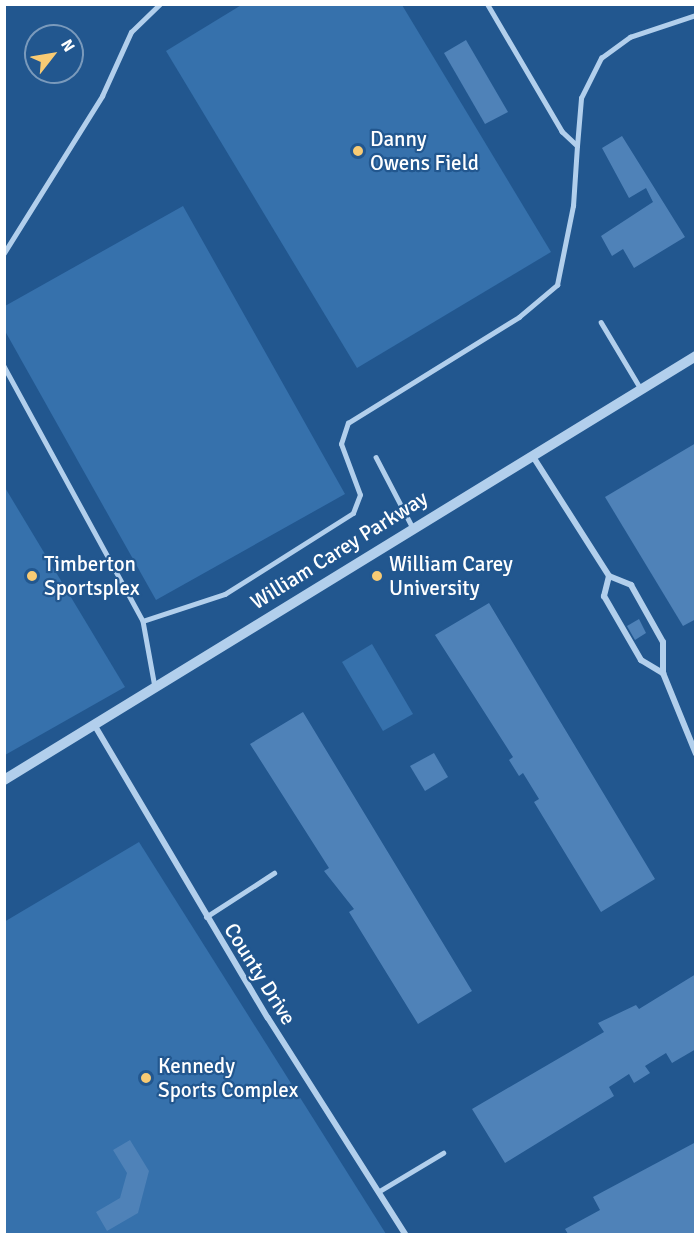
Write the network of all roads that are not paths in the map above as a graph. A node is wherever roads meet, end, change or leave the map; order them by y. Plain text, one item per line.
1 (160, 4) edge
2 (487, 4) edge
3 (696, 15) edge
4 (577, 146) junction
5 (4, 253) edge
6 (601, 322) dead end
7 (696, 356) edge
8 (4, 366) edge
9 (640, 390) junction
10 (531, 454) junction
11 (376, 457) dead end
12 (412, 528) junction
13 (609, 576) junction
14 (143, 621) junction
15 (663, 673) junction
16 (155, 687) junction
17 (95, 726) junction
18 (696, 754) edge
19 (4, 780) edge
20 (274, 873) dead end
21 (206, 917) junction
22 (443, 1153) dead end
23 (378, 1192) junction
24 (405, 1234) edge

1 - 5 lane
2 - 4 lane
3 - 4 lane
4 - 14 lane
6 - 9 lane
7 - 9 street, William Carey Parkway
8 - 14 lane
9 - 10 street, William Carey Parkway
10 - 12 street, William Carey Parkway
10 - 13 street
11 - 12 lane
12 - 16 street, William Carey Parkway
13 - 15 street
13 - 15 street
14 - 16 lane
15 - 18 street
16 - 17 street, William Carey Parkway
17 - 19 street, William Carey Parkway
17 - 21 street, County Drive
20 - 21 lane
21 - 23 street, County Drive
22 - 23 lane
23 - 24 street, County Drive

